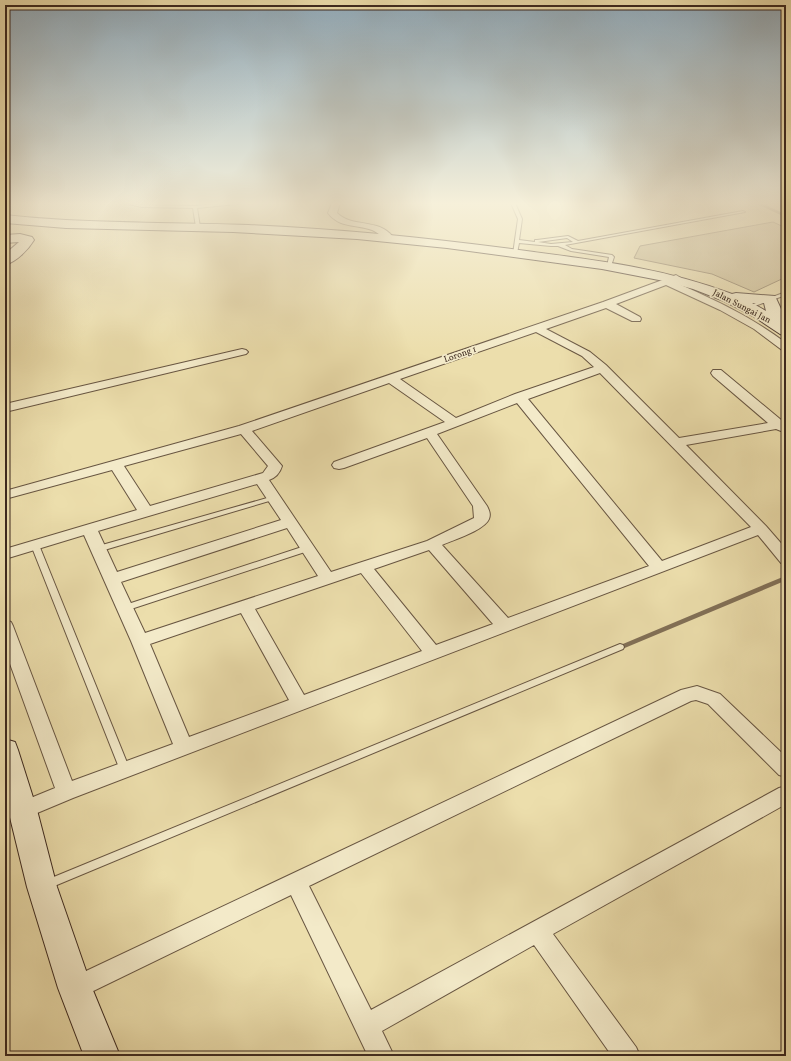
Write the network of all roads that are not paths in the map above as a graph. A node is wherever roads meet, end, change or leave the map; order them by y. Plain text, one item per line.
1 (14, 253) edge
2 (543, 253) edge
3 (587, 253) edge
4 (5, 260) edge
5 (609, 266) junction
6 (673, 281) junction
7 (652, 283) junction
8 (786, 293) edge
9 (726, 295) junction
10 (770, 299) junction
11 (607, 304) junction
12 (748, 307) junction
13 (636, 319) dead end
14 (780, 326) edge
15 (537, 328) junction
16 (786, 348) edge
17 (242, 352) dead end
18 (602, 368) junction
19 (717, 373) dead end
20 (390, 378) junction
21 (519, 397) junction
22 (5, 408) edge
23 (455, 423) junction
24 (782, 427) edge
25 (244, 429) junction
26 (430, 433) junction
27 (676, 443) junction
28 (116, 465) junction
29 (339, 465) dead end
30 (261, 479) junction
31 (5, 495) edge
32 (274, 498) junction
33 (146, 512) junction
34 (291, 522) junction
35 (89, 529) junction
36 (761, 529) junction
37 (432, 544) junction
38 (35, 545) junction
39 (308, 548) junction
40 (98, 550) junction
41 (5, 554) edge
42 (786, 559) edge
43 (364, 567) junction
44 (660, 568) junction
45 (328, 579) junction
46 (112, 580) junction
47 (246, 607) junction
48 (125, 608) junction
49 (5, 626) edge
50 (505, 626) junction
51 (140, 641) junction
52 (620, 647) dead end
53 (433, 653) junction
54 (300, 704) junction
55 (184, 748) junction
56 (5, 750) edge
57 (786, 769) edge
58 (125, 770) junction
59 (66, 792) junction
60 (786, 794) edge
61 (23, 810) junction
62 (296, 882) junction
63 (42, 887) junction
64 (538, 932) junction
65 (75, 988) junction
66 (366, 1026) junction
67 (102, 1056) edge
68 (381, 1056) edge
69 (627, 1056) edge

1 - 4 main road
2 - 5 main road
3 - 5 lane
5 - 7 main road
6 - 7 main road
6 - 9 main road, Jalan Sungai Jan
6 - 16 street
7 - 11 street, Lorong 1
8 - 10 lane
9 - 10 main road
9 - 12 main road, Jalan Sungai Jan
10 - 12 lane
10 - 14 main road
11 - 13 street
11 - 15 street, Lorong 1
12 - 14 main road, Jalan Sungai Jan
15 - 18 street
15 - 20 street, Lorong 1
17 - 22 street
18 - 21 street
18 - 27 street
19 - 24 street
20 - 23 street
20 - 25 street, Lorong 1
21 - 23 street
21 - 44 street
23 - 26 street
24 - 27 street
25 - 28 street, Lorong 1
25 - 30 street
26 - 29 street
26 - 37 street
27 - 36 street
28 - 31 street, Lorong 1
28 - 33 street
30 - 32 street
30 - 33 street
32 - 34 street
32 - 40 lane
33 - 35 street
34 - 39 street
34 - 46 street
35 - 38 street
35 - 40 street
36 - 42 street
36 - 44 street
37 - 43 street
37 - 50 street
38 - 41 street
38 - 58 lane
39 - 45 street
39 - 48 lane
40 - 46 street
43 - 45 street
43 - 53 street
44 - 50 street
45 - 47 street
46 - 48 street
47 - 51 street
47 - 54 street
48 - 51 street
49 - 59 street
50 - 53 street
51 - 55 street
52 - 63 lane
53 - 54 street
54 - 55 street
55 - 58 street
56 - 61 main road
57 - 62 street
58 - 59 street
59 - 61 street
60 - 64 street
61 - 63 main road
62 - 65 street
62 - 66 street
63 - 65 main road
64 - 66 street
64 - 69 street
65 - 67 main road
66 - 68 street

